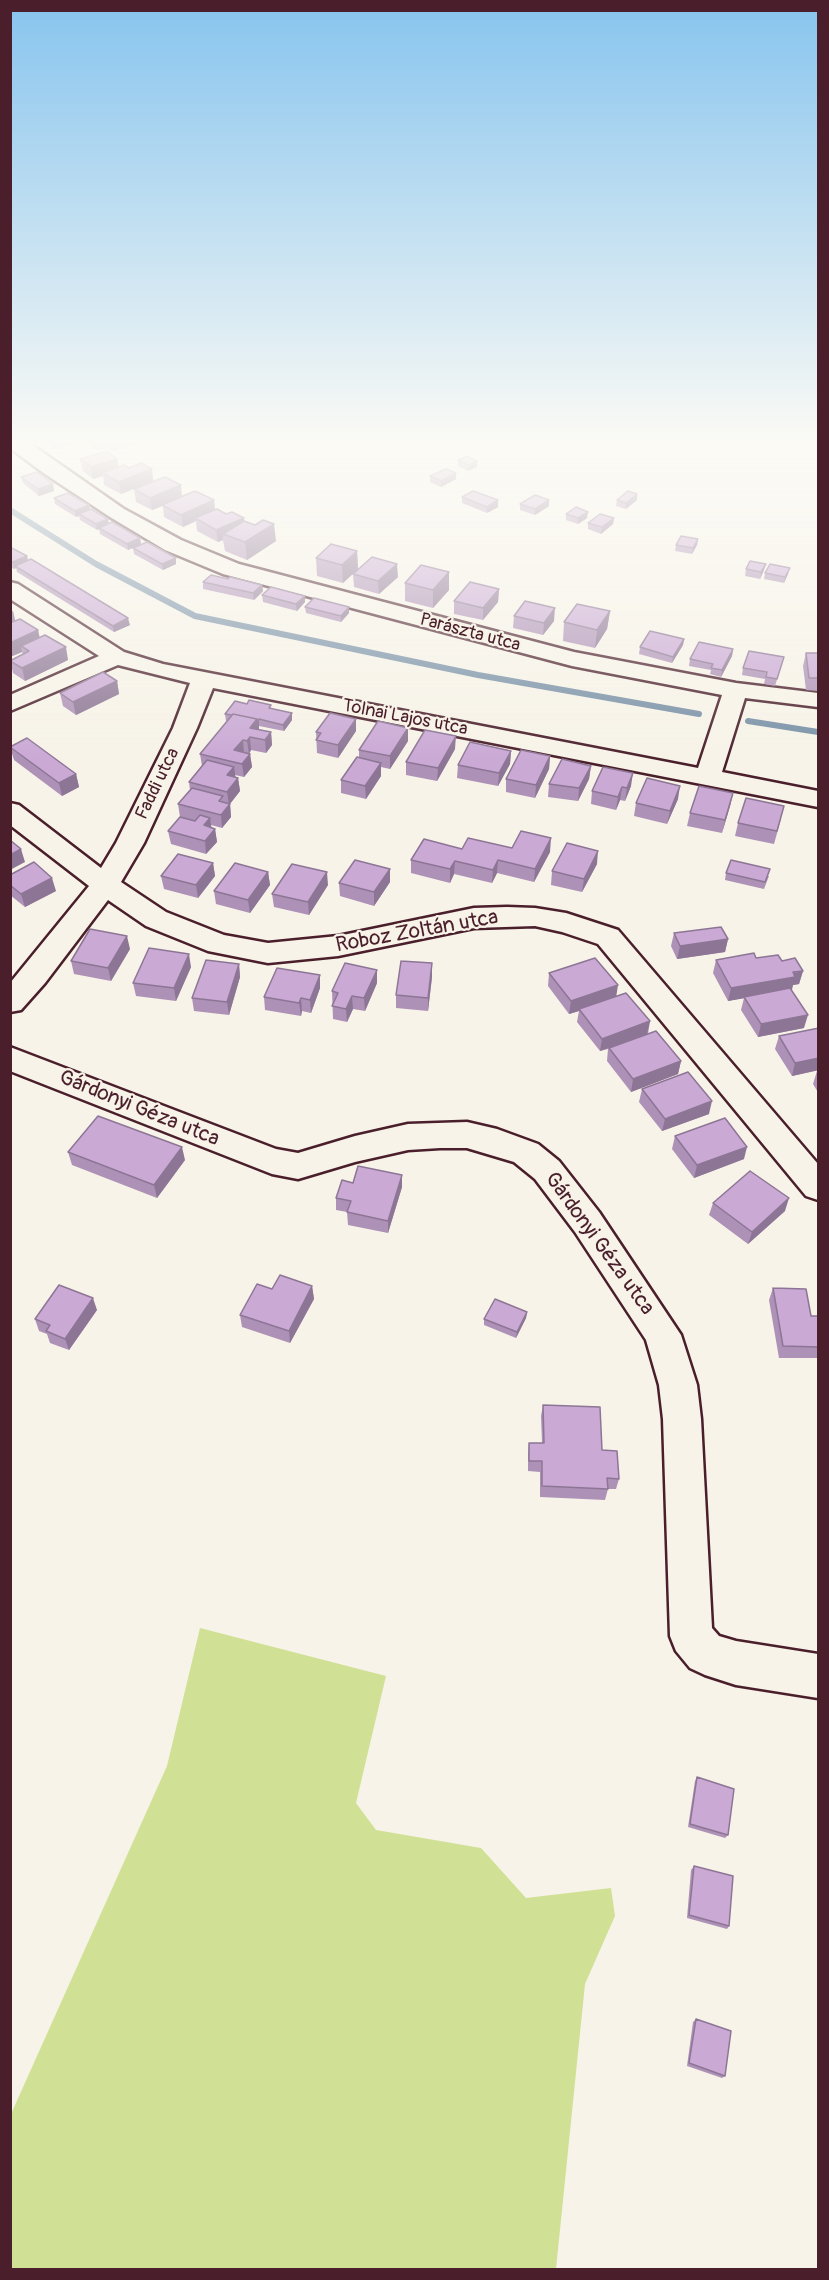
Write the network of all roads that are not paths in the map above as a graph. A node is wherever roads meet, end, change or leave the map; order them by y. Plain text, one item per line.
1 (183, 548) edge
2 (10, 589) edge
3 (116, 657) junction
4 (204, 679) junction
5 (736, 690) junction
6 (819, 700) edge
7 (10, 704) edge
8 (708, 777) junction
9 (819, 799) edge
10 (10, 811) edge
11 (105, 885) junction
12 (10, 1002) edge
13 (10, 1058) edge
14 (819, 1187) edge
15 (819, 1676) edge

1 - 5 street, Parászta utca
2 - 3 street, Tolnai Lajos utca
3 - 4 street, Tolnai Lajos utca
3 - 7 street
4 - 8 street, Tolnai Lajos utca
4 - 11 street, Faddi utca
5 - 6 street, Parászta utca
5 - 8 street
8 - 9 street, Tolnai Lajos utca
10 - 11 street, Roboz Zoltán utca
11 - 12 street, Faddi utca
11 - 14 street, Roboz Zoltán utca
13 - 15 street, Gárdonyi Géza utca

